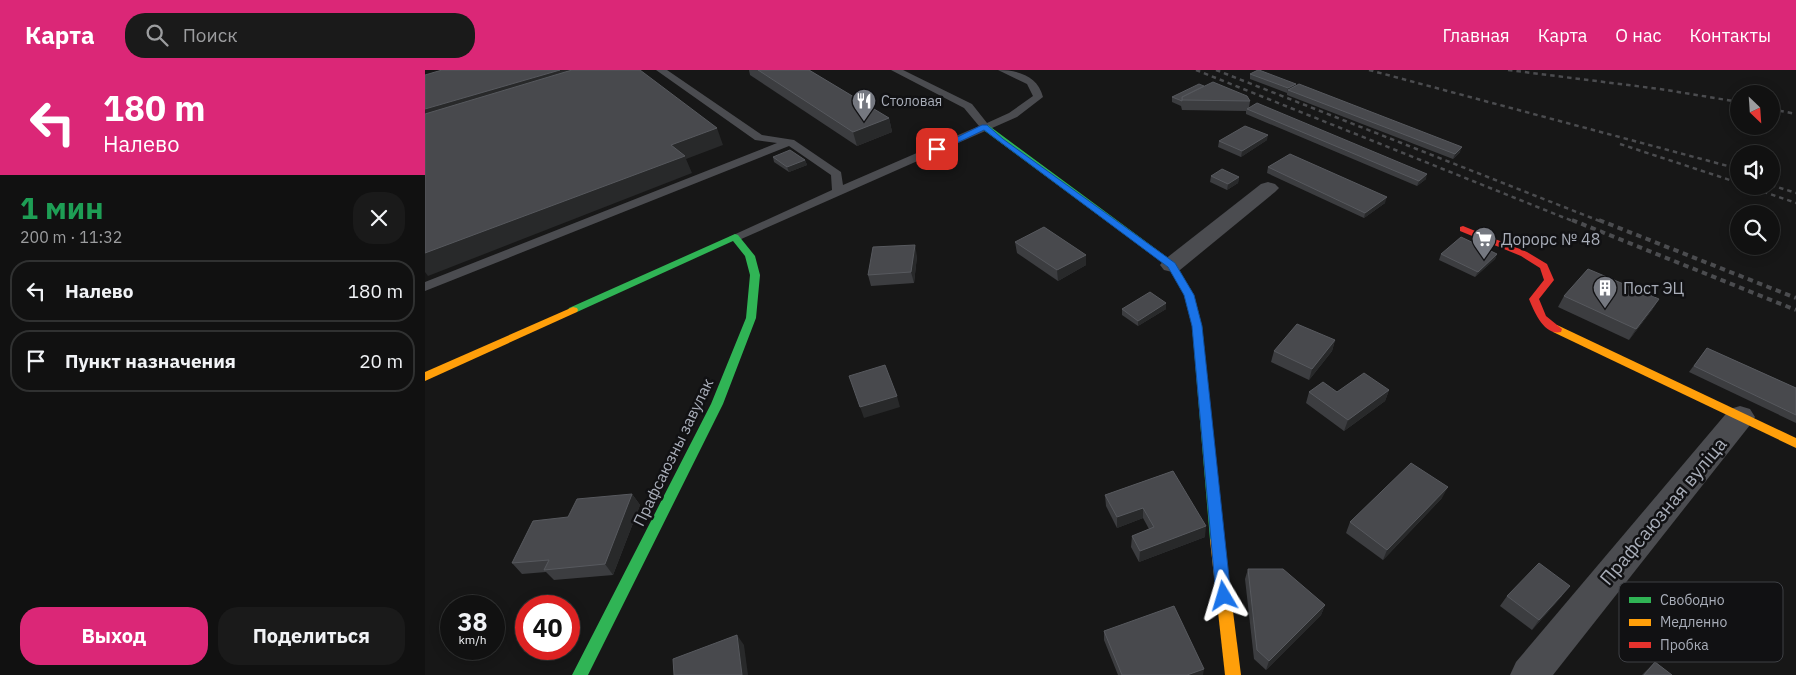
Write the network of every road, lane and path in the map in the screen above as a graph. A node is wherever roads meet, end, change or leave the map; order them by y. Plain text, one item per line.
1 (661, 70) edge
2 (896, 70) edge
3 (1003, 70) edge
4 (985, 127) junction
5 (790, 142) junction
6 (1268, 188) dead end
7 (838, 190) junction
8 (1463, 229) dead end
9 (735, 237) junction
10 (1172, 265) junction
11 (425, 287) edge
12 (425, 377) edge
13 (1740, 417) junction
14 (1796, 443) edge
15 (580, 675) edge
16 (1233, 675) edge
17 (1529, 675) edge

1 - 5 lane
2 - 4 lane
3 - 4 lane
4 - 7 lane
4 - 10 street
5 - 7 lane
5 - 11 lane
6 - 10 street
7 - 9 lane
8 - 13 street
9 - 12 street
9 - 15 street, Прафсаюзны завулак
10 - 16 street
13 - 14 street
13 - 17 street, Прафсаюзная вуліца

